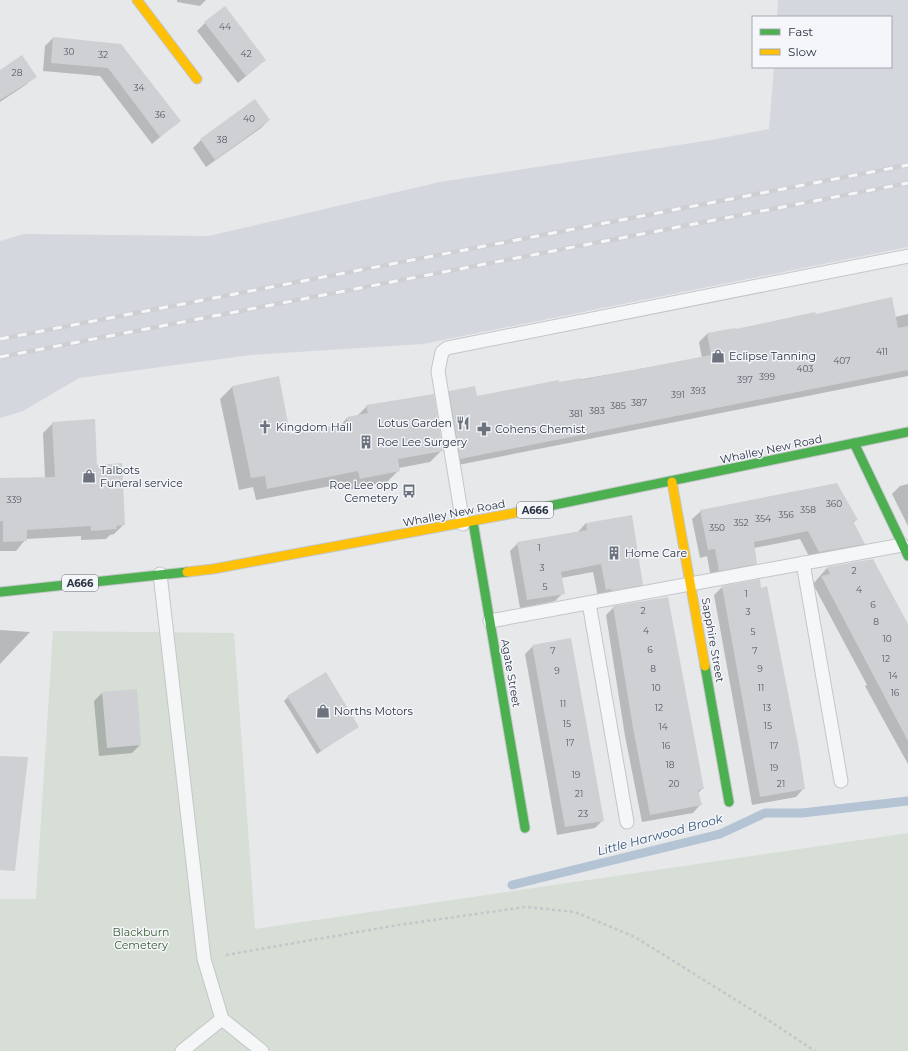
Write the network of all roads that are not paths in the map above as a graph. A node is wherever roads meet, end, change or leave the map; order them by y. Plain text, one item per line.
1 (137, 0) edge
2 (197, 79) dead end
3 (908, 256) edge
4 (908, 432) edge
5 (854, 443) junction
6 (672, 482) junction
7 (468, 523) junction
8 (905, 550) edge
9 (803, 563) junction
10 (160, 574) junction
11 (691, 584) junction
12 (0, 592) edge
13 (589, 602) junction
14 (490, 621) junction
15 (841, 781) dead end
16 (729, 802) dead end
17 (627, 822) dead end
18 (524, 828) dead end
19 (222, 1019) junction
20 (182, 1051) edge
21 (262, 1051) edge

1 - 2 main road
3 - 7 lane
4 - 5 main road, Whalley New Road / A666
5 - 6 main road, Whalley New Road / A666
5 - 8 main road
6 - 7 main road, Whalley New Road / A666
6 - 11 main road, Sapphire Street
7 - 10 main road, Whalley New Road / A666
7 - 14 main road, Agate Street
8 - 9 lane
9 - 11 lane
9 - 15 lane
10 - 12 main road, Whalley New Road / A666
10 - 19 lane
11 - 13 lane
11 - 16 main road, Sapphire Street
13 - 14 lane
13 - 17 lane
14 - 18 main road, Agate Street
19 - 20 lane
19 - 21 lane

